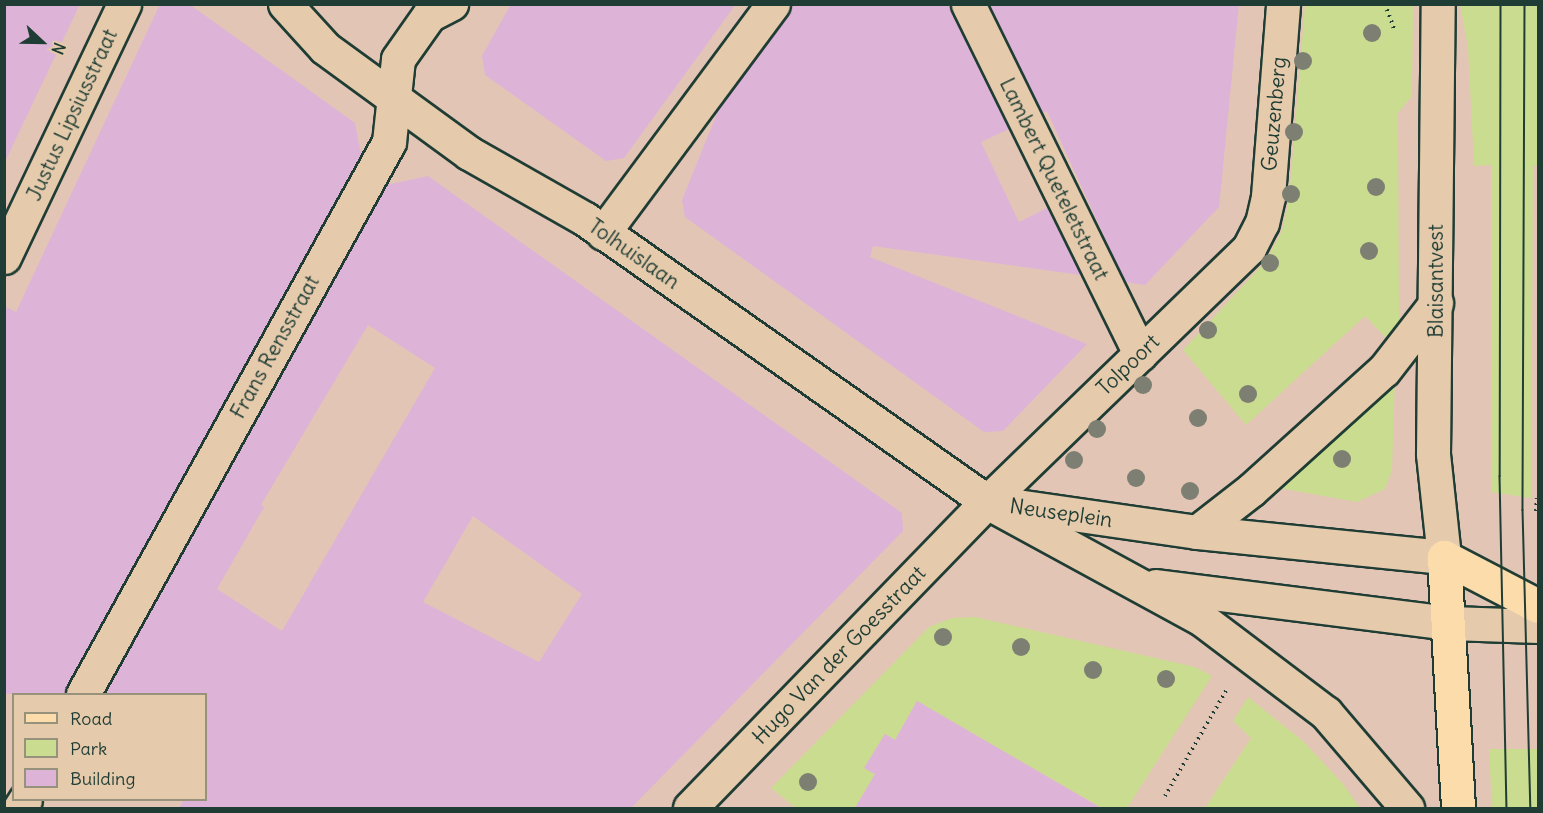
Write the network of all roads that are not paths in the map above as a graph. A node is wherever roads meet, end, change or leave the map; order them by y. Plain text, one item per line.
1 (124, 4) edge
2 (285, 4) edge
3 (773, 4) edge
4 (968, 4) edge
5 (1283, 4) edge
6 (1438, 4) edge
7 (433, 8) edge
8 (393, 98) junction
9 (1262, 223) joint
10 (603, 232) junction
11 (4, 257) edge
12 (1436, 303) junction
13 (1140, 354) junction
14 (987, 502) junction
15 (1197, 532) junction
16 (1444, 557) junction
17 (1136, 584) junction
18 (1539, 606) edge
19 (1450, 623) junction
20 (1539, 626) edge
21 (85, 693) edge
22 (690, 808) edge
23 (1407, 808) edge
24 (1458, 808) edge

1 - 11 street, Justus Lipsiusstraat
2 - 8 street, Tolhuislaan
3 - 10 street
4 - 13 street, Lambert Queteletstraat
5 - 9 street, Geuzenberg
6 - 12 street, Blaisantvest
7 - 8 street, Frans Rensstraat
8 - 10 street, Tolhuislaan
8 - 21 street, Frans Rensstraat
9 - 13 street, Tolpoort
10 - 14 street, Tolhuislaan
12 - 15 street
12 - 16 street, Blaisantvest
13 - 14 street, Tolpoort
14 - 15 street, Neuseplein
14 - 17 street, Neuseplein
14 - 22 street, Hugo Van der Goesstraat
15 - 16 street, Neuseplein
16 - 18 main road, Neuseplein
16 - 19 main road
17 - 19 street, Neuseplein
17 - 23 street, Neuseplein
19 - 20 street, Neuseplein
19 - 24 main road

